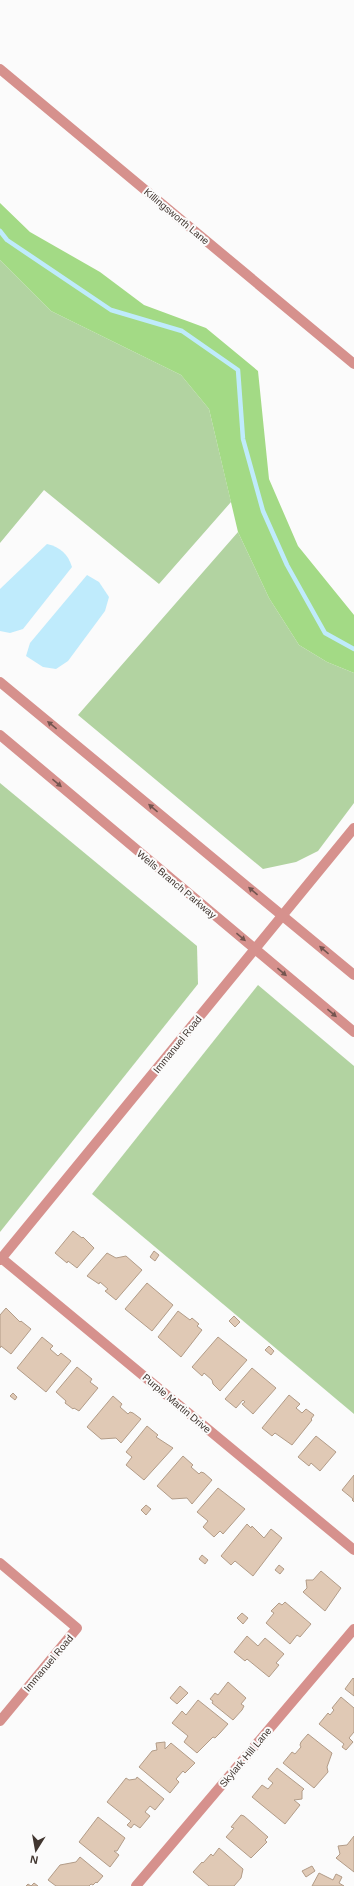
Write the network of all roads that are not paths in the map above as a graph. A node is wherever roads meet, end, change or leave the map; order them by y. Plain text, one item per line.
1 (0, 69) edge
2 (354, 364) edge
3 (0, 682) edge
4 (0, 735) edge
5 (354, 828) edge
6 (283, 916) junction
7 (255, 949) junction
8 (354, 975) edge
9 (354, 1032) edge
10 (1, 1258) edge
11 (354, 1550) edge
12 (0, 1563) edge
13 (354, 1629) edge
14 (0, 1721) edge
15 (136, 1886) edge

1 - 2 street, Killingsworth Lane
6 -> 3 street
4 -> 7 street, Wells Branch Parkway
5 - 6 street, Immanuel Road
6 - 7 street, Immanuel Road
8 -> 6 street
7 -> 9 street, Wells Branch Parkway
7 - 10 street, Immanuel Road
10 - 11 street, Purple Martin Drive
12 - 14 street, Immanuel Road
13 - 15 street, Skylark Hill Lane

